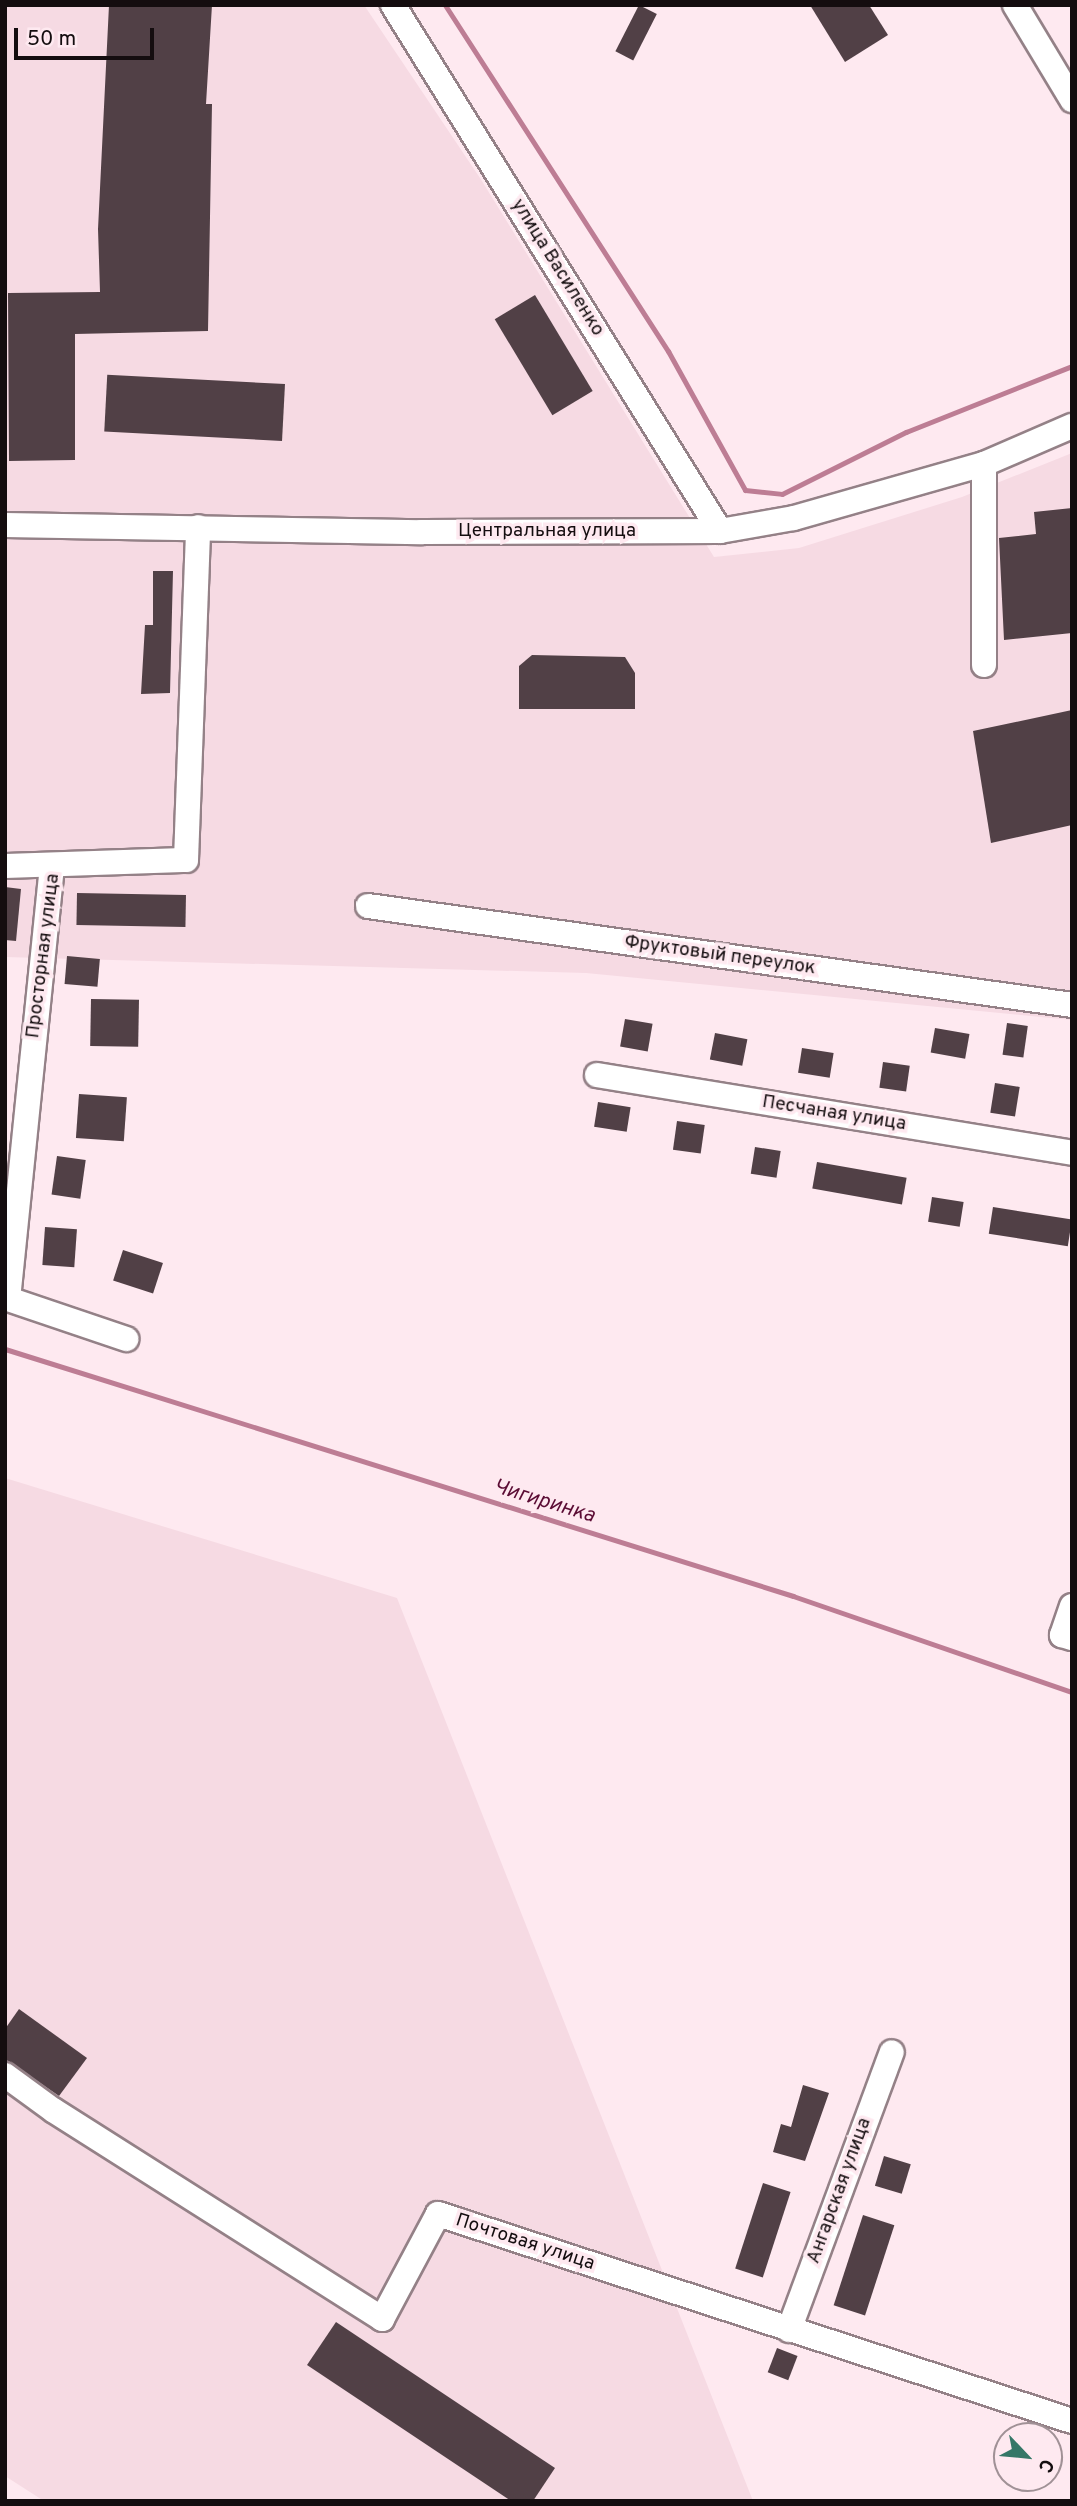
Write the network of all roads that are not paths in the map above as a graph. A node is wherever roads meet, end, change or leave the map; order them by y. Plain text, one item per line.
1 (393, 5) edge
2 (1015, 5) edge
3 (1072, 100) edge
4 (1072, 426) edge
5 (984, 464) junction
6 (5, 524) edge
7 (198, 527) junction
8 (720, 531) junction
9 (984, 665) dead end
10 (5, 866) edge
11 (52, 866) junction
12 (368, 906) dead end
13 (1072, 1005) edge
14 (597, 1074) dead end
15 (1072, 1153) edge
16 (127, 1339) dead end
17 (1072, 1606) edge
18 (1067, 1636) edge
19 (892, 2052) dead end
20 (5, 2075) edge
21 (789, 2330) junction
22 (1072, 2421) edge

1 - 8 street, улица Василенко
2 - 3 street
4 - 5 street, Центральная улица
5 - 8 street, Центральная улица
5 - 9 street
6 - 7 street, Центральная улица
7 - 8 street, Центральная улица
7 - 11 street, Просторная улица
10 - 11 street
11 - 16 street, Просторная улица
12 - 13 street, Фруктовый переулок
14 - 15 street, Песчаная улица
17 - 18 street
19 - 21 street, Ангарская улица
20 - 21 street, Почтовая улица
21 - 22 street, Почтовая улица

